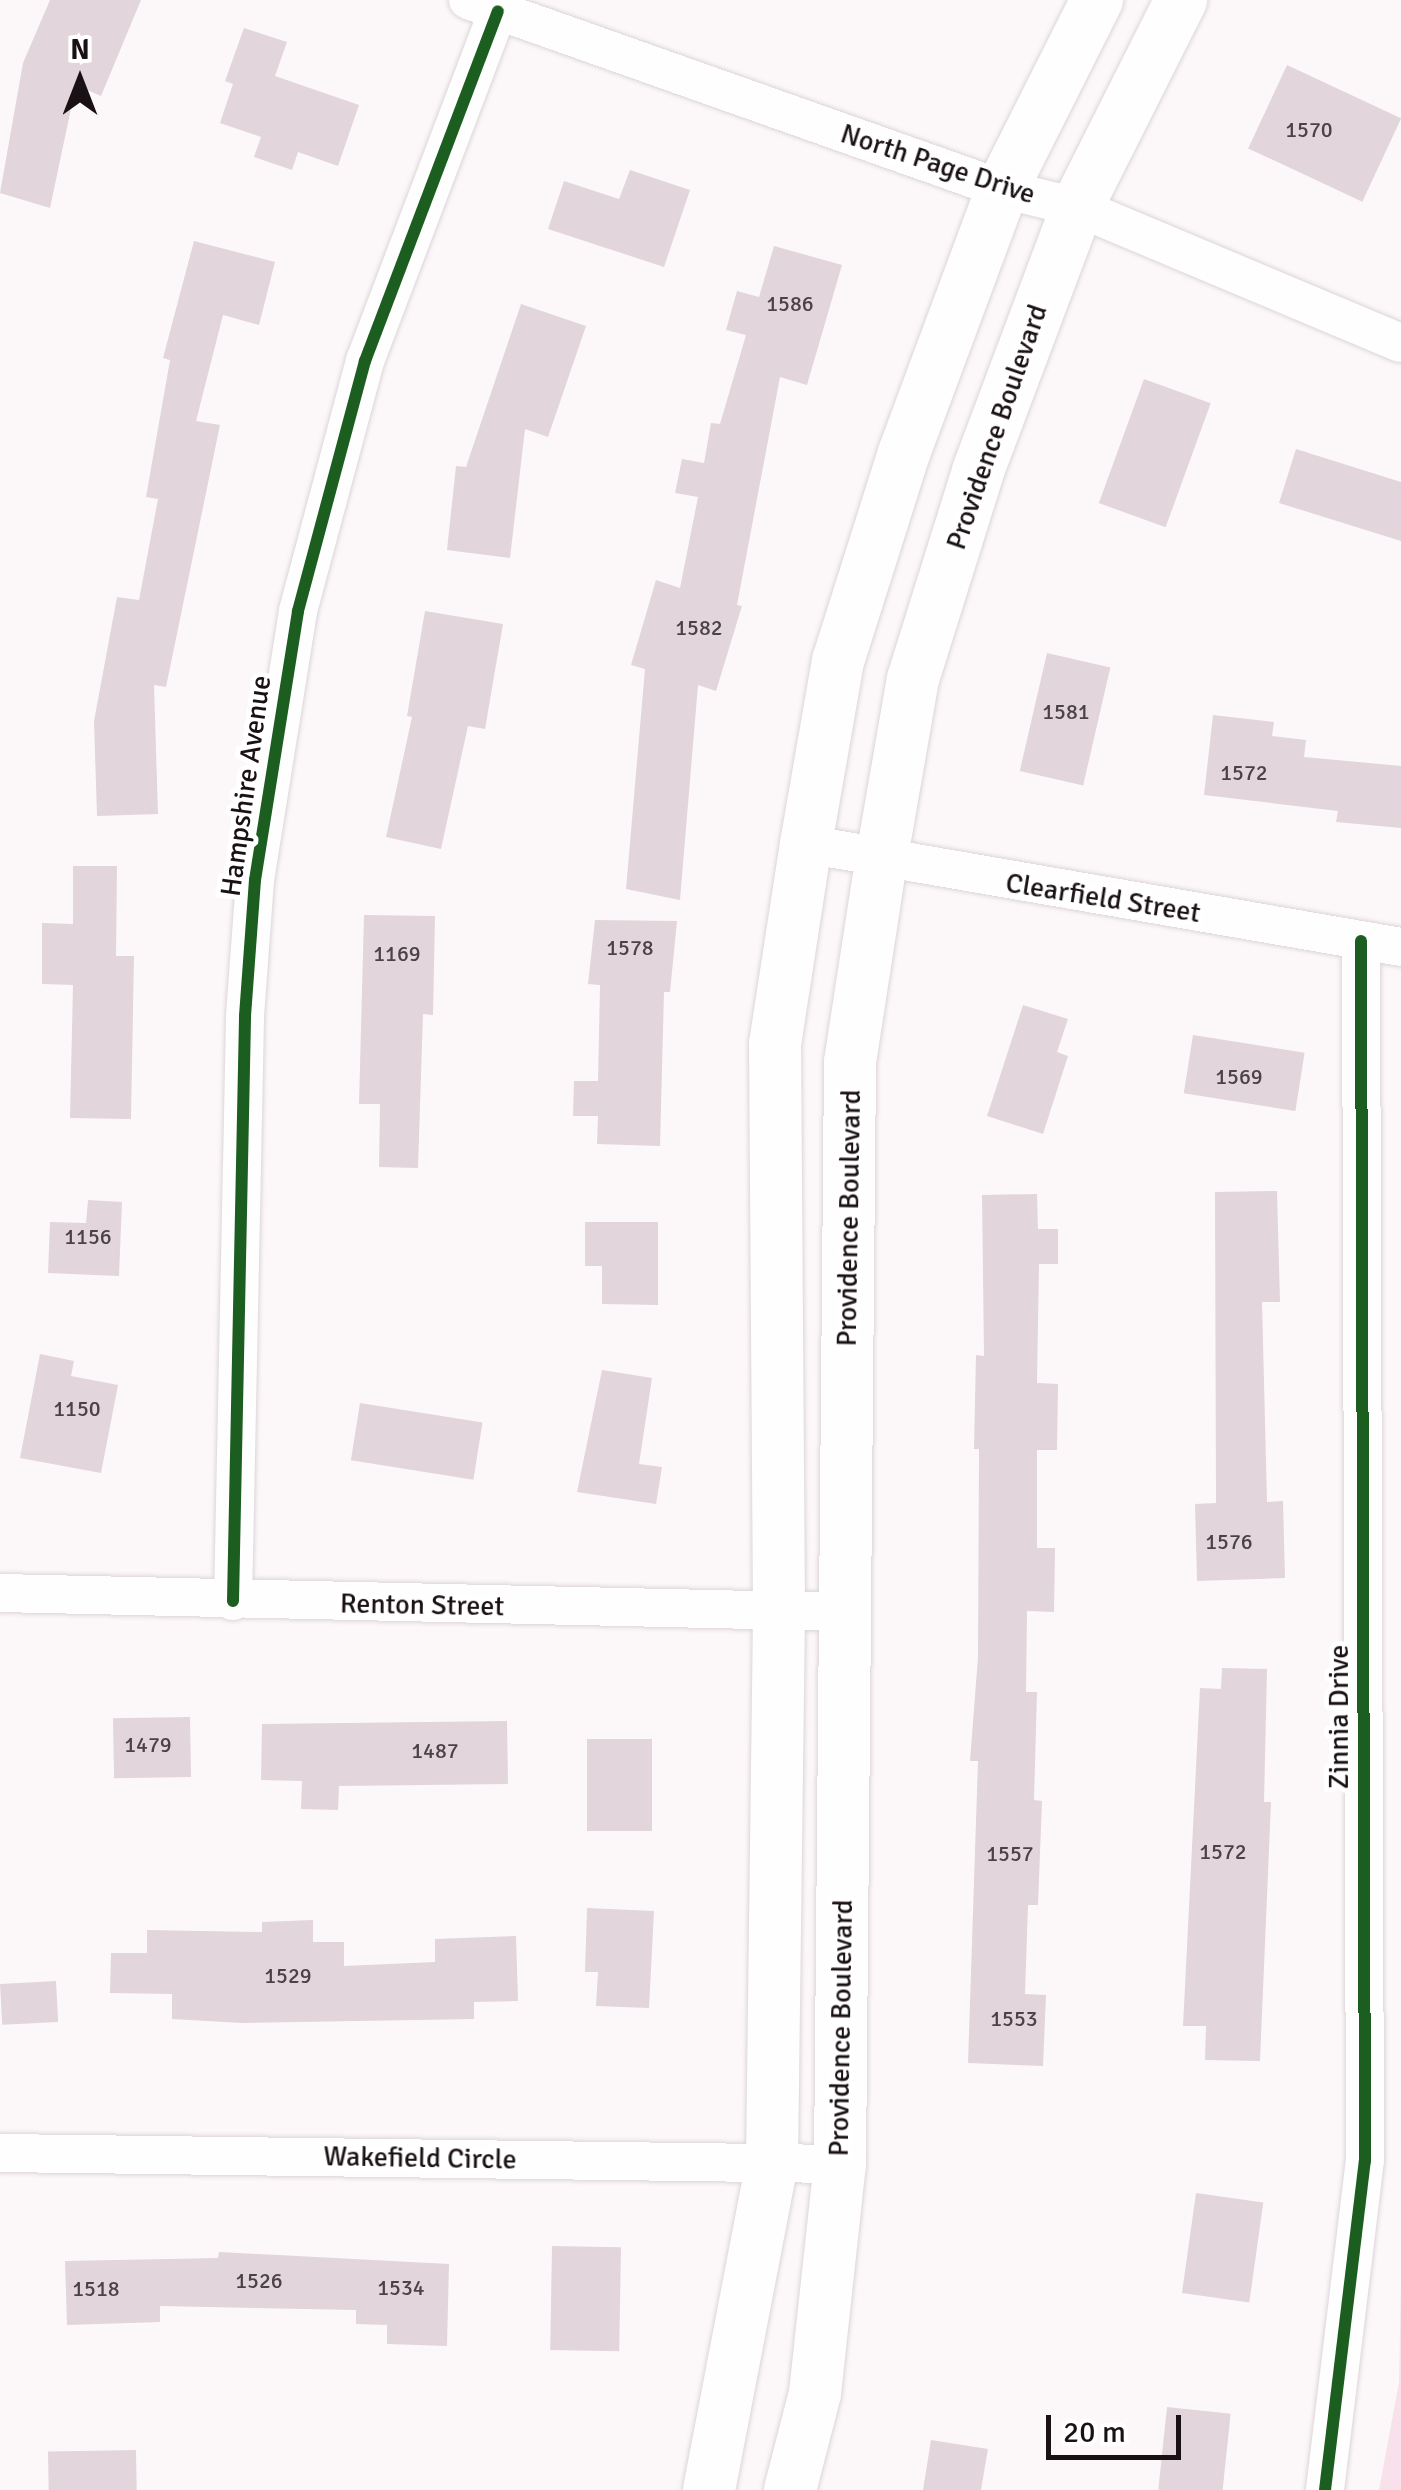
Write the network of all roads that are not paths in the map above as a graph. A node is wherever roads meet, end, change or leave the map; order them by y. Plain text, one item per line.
1 (1097, 0) edge
2 (1181, 0) edge
3 (483, 6) edge
4 (1002, 189) junction
5 (1077, 207) junction
6 (1401, 342) edge
7 (806, 844) junction
8 (881, 862) junction
9 (1361, 941) junction
10 (1401, 946) edge
11 (0, 1593) edge
12 (233, 1601) junction
13 (779, 1611) junction
14 (845, 1612) junction
15 (0, 2153) edge
16 (772, 2162) junction
17 (840, 2164) junction
18 (709, 2490) edge
19 (790, 2490) edge
20 (1325, 2490) edge

1 - 4 main road
2 - 5 main road, Providence Boulevard
3 - 4 street, North Page Drive
3 - 12 street, Hampshire Avenue
4 - 5 street, North Page Drive
4 - 7 main road
5 - 6 street, North Page Drive
5 - 8 main road, Providence Boulevard
7 - 8 street, Clearfield Street
7 - 13 main road
8 - 9 street, Clearfield Street
8 - 14 main road, Providence Boulevard
9 - 10 street, Clearfield Street
9 - 20 street, Zinnia Drive
11 - 12 street, Renton Street
12 - 13 street, Renton Street
13 - 14 street, Renton Street
13 - 16 main road
14 - 17 main road, Providence Boulevard
15 - 16 street, Wakefield Circle
16 - 17 street, Wakefield Circle
16 - 18 main road
17 - 19 main road, Providence Boulevard

